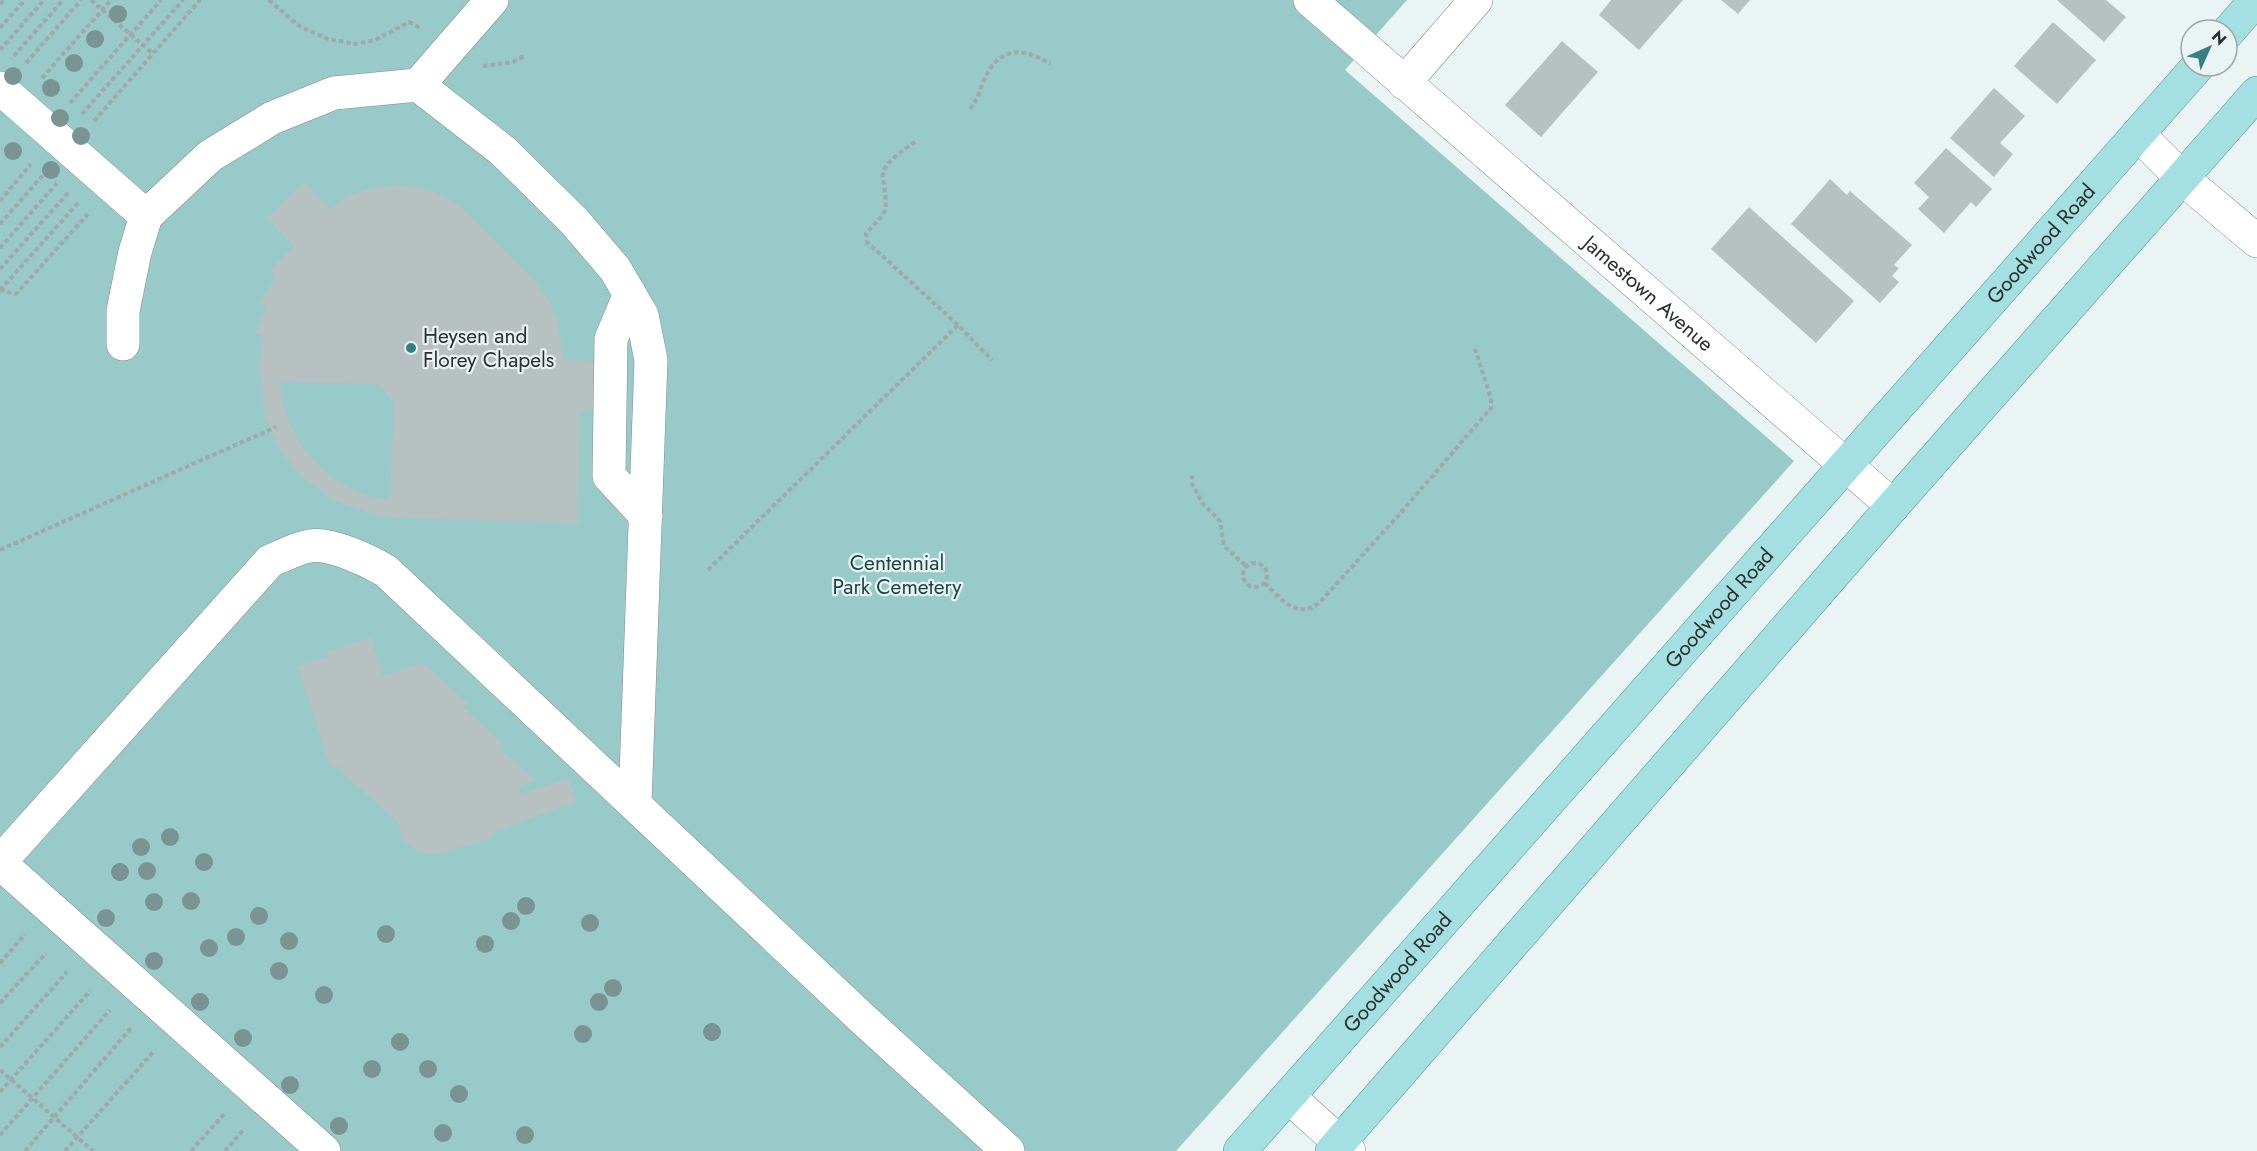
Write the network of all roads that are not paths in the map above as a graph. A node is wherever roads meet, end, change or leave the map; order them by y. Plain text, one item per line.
1 (492, 0) edge
2 (1310, 0) edge
3 (1476, 0) edge
4 (2256, 0) edge
5 (2239, 19) edge
6 (2187, 78) edge
7 (1404, 83) junction
8 (418, 85) junction
9 (7, 86) edge
10 (2257, 93) edge
11 (2138, 134) junction
12 (2182, 178) junction
13 (146, 216) junction
14 (2257, 242) edge
15 (123, 344) dead end
16 (1846, 466) junction
17 (1893, 506) junction
18 (635, 803) junction
19 (0, 862) edge
20 (1289, 1097) junction
21 (1340, 1148) edge
22 (324, 1151) edge
23 (1008, 1151) edge
24 (1240, 1151) edge

1 - 8 street
2 - 7 street, Jamestown Avenue
3 - 7 street
4 - 5 main road
6 - 11 main road, Goodwood Road
7 - 16 street, Jamestown Avenue
8 - 13 street
8 - 18 street
9 - 13 street
10 - 12 main road
11 - 12 street
11 - 16 main road, Goodwood Road
12 - 14 street
12 - 17 main road
13 - 15 street
16 - 17 street, Jamestown Avenue
16 - 20 main road, Goodwood Road
17 - 21 main road
18 - 19 street
18 - 23 street
19 - 22 street
20 - 21 street
20 - 24 main road, Goodwood Road

